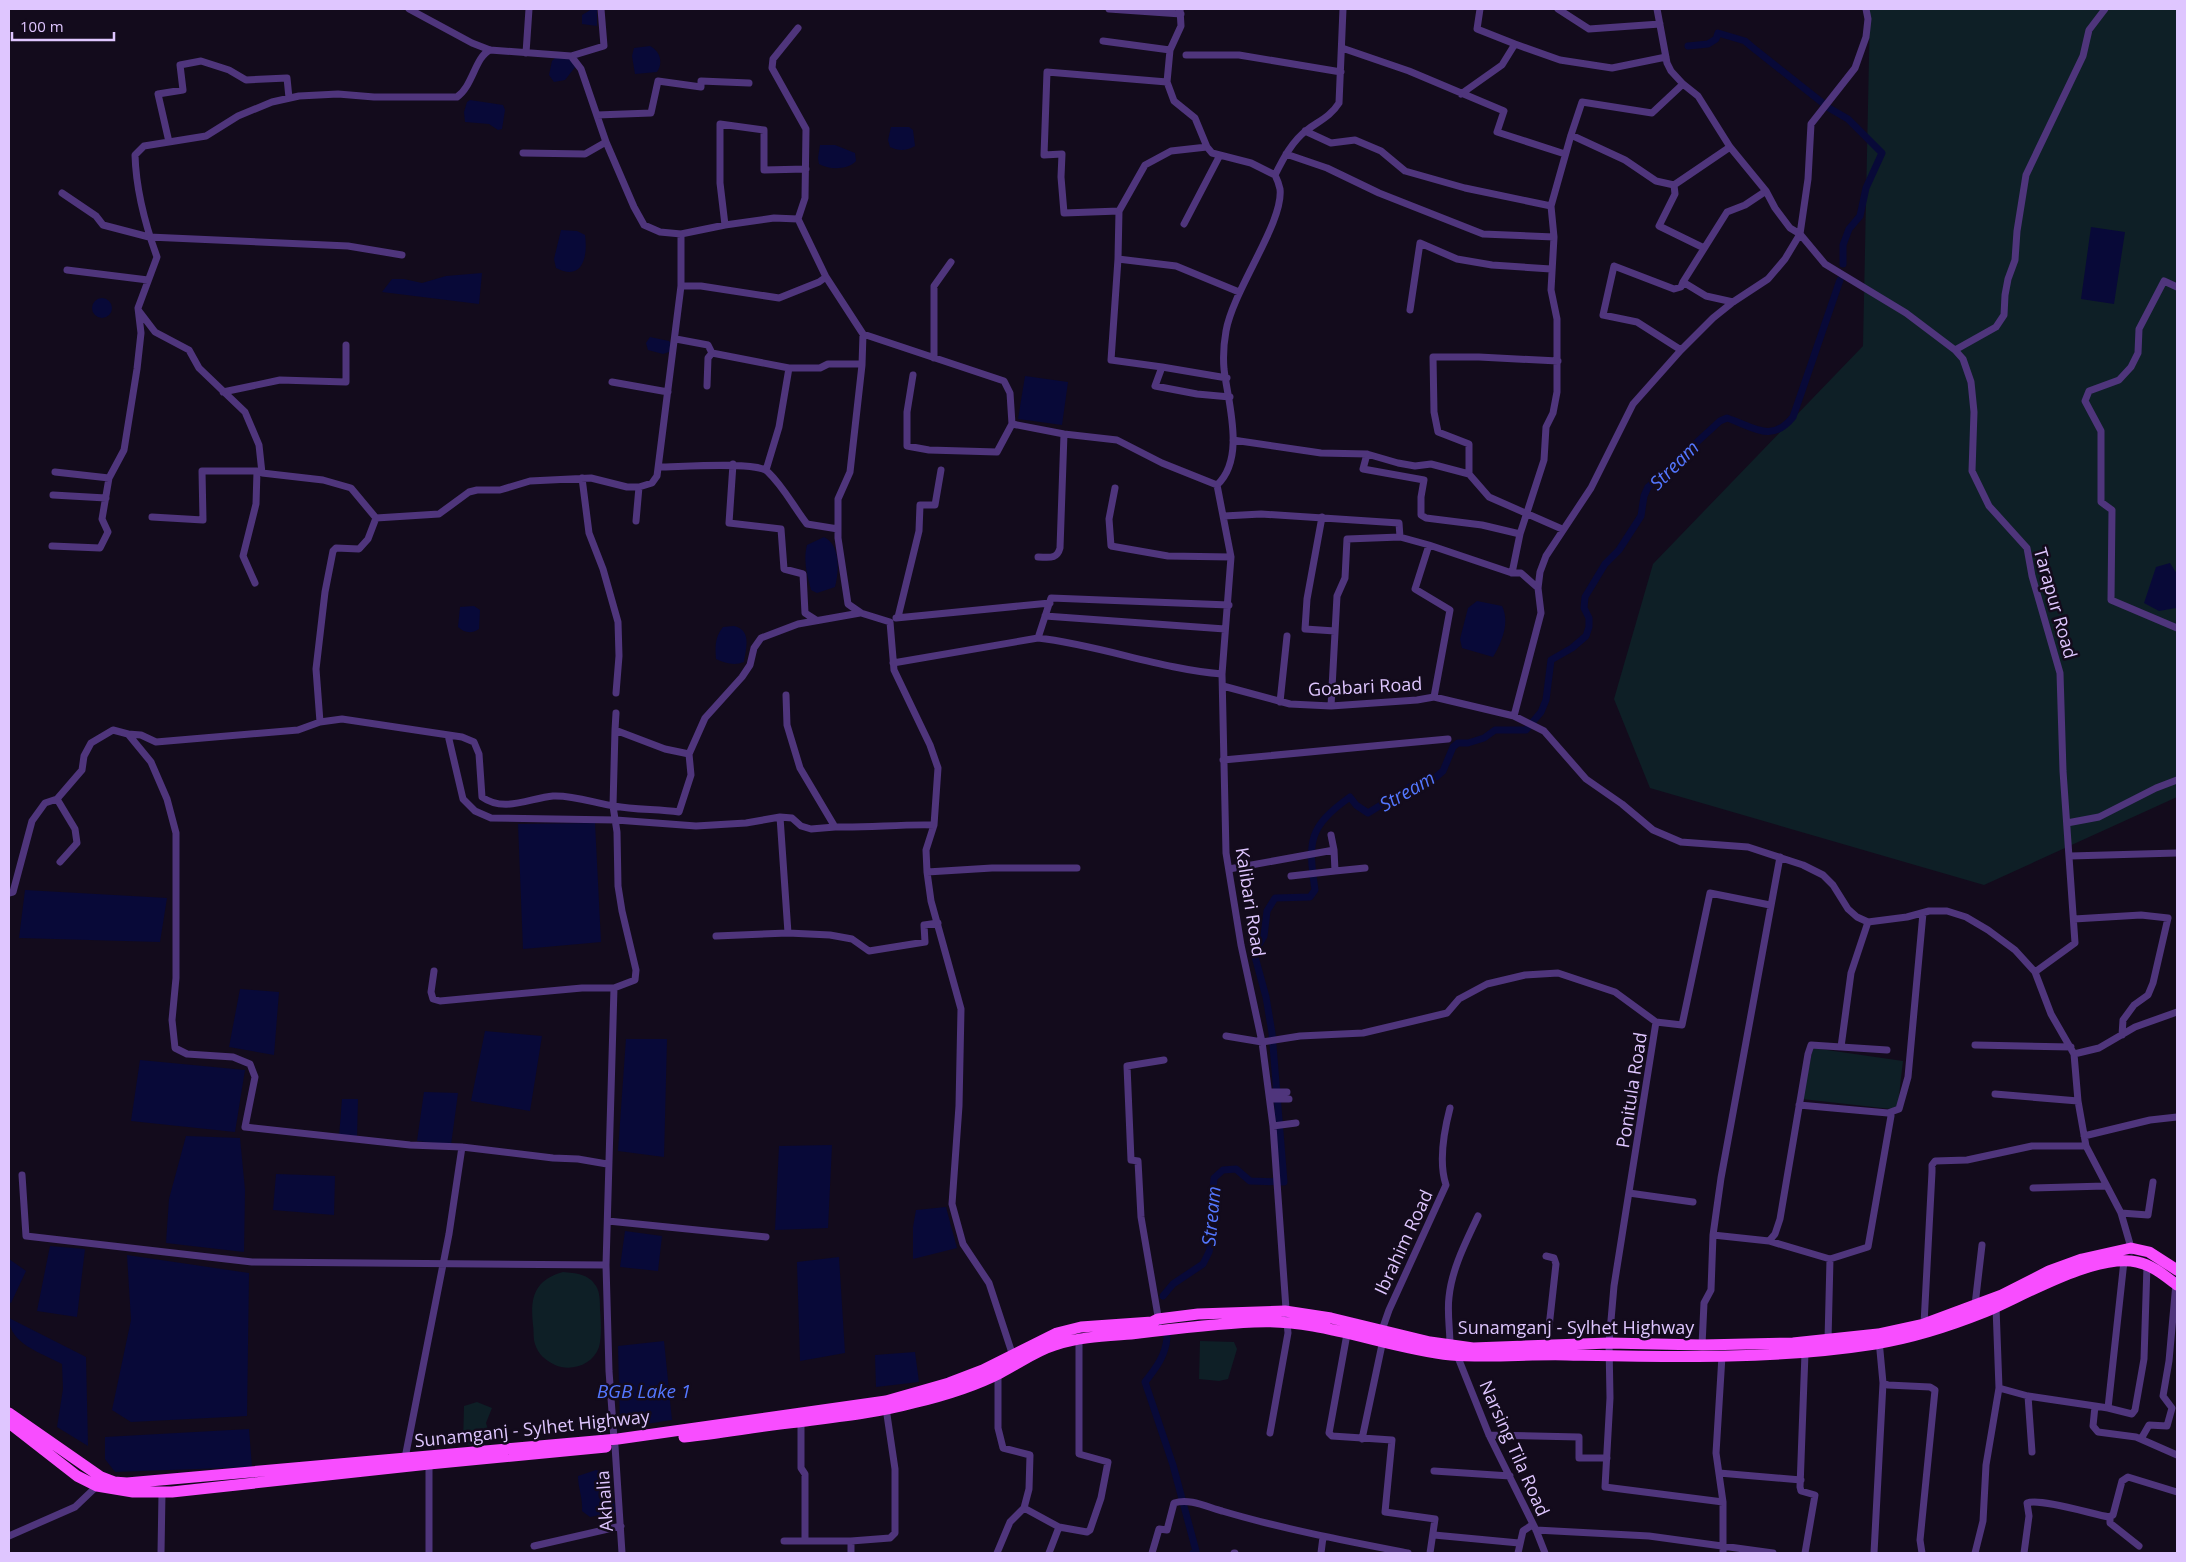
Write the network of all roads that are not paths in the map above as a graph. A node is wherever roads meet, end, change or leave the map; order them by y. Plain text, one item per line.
1 (410, 9) edge
2 (529, 9) edge
3 (601, 9) edge
4 (1109, 9) edge
5 (1343, 9) edge
6 (1480, 9) edge
7 (1558, 9) edge
8 (1657, 9) edge
9 (1866, 9) edge
10 (2105, 9) edge
11 (1181, 12) edge
12 (1660, 24) junction
13 (798, 28) dead end
14 (1103, 42) dead end
15 (1515, 44) junction
16 (1342, 48) junction
17 (490, 50) junction
18 (1170, 50) junction
19 (526, 53) junction
20 (1186, 55) dead end
21 (572, 56) junction
22 (1666, 57) junction
23 (1341, 72) junction
24 (1167, 82) junction
25 (750, 83) dead end
26 (1683, 84) junction
27 (1461, 94) junction
28 (289, 98) junction
29 (597, 115) junction
30 (1305, 131) junction
31 (1570, 135) junction
32 (169, 142) junction
33 (606, 142) junction
34 (1207, 147) junction
35 (1730, 147) junction
36 (523, 153) dead end
37 (1286, 154) junction
38 (1565, 154) junction
39 (1220, 155) junction
40 (806, 169) junction
41 (1275, 175) junction
42 (1674, 185) junction
43 (1766, 191) junction
44 (62, 193) dead end
45 (1551, 206) junction
46 (1119, 210) junction
47 (798, 219) junction
48 (1184, 224) dead end
49 (724, 225) junction
50 (681, 234) junction
51 (1800, 234) junction
52 (149, 237) junction
53 (1554, 237) junction
54 (1704, 248) junction
55 (402, 255) dead end
56 (1118, 259) junction
57 (951, 262) dead end
58 (1551, 269) junction
59 (67, 270) dead end
60 (826, 277) junction
61 (148, 280) junction
62 (1683, 282) junction
63 (681, 286) junction
64 (2177, 287) edge
65 (1239, 292) junction
66 (1732, 302) junction
67 (138, 308) junction
68 (1410, 310) dead end
69 (863, 334) junction
70 (676, 339) junction
71 (346, 344) dead end
72 (1681, 350) junction
73 (1955, 350) junction
74 (712, 353) junction
75 (934, 358) junction
76 (1558, 361) junction
77 (862, 364) junction
78 (1162, 367) junction
79 (789, 368) junction
80 (913, 375) dead end
81 (1227, 378) junction
82 (612, 382) dead end
83 (708, 386) dead end
84 (223, 392) junction
85 (668, 392) junction
86 (1230, 397) junction
87 (1012, 424) junction
88 (1064, 434) junction
89 (1233, 440) junction
90 (1367, 454) junction
91 (732, 464) junction
92 (659, 467) junction
93 (766, 470) junction
94 (941, 470) dead end
95 (55, 472) dead end
96 (260, 472) junction
97 (1469, 474) junction
98 (108, 478) junction
99 (582, 478) junction
100 (1217, 485) junction
101 (639, 487) junction
102 (1115, 488) dead end
103 (53, 494) dead end
104 (106, 498) junction
105 (1527, 514) junction
106 (1224, 516) junction
107 (152, 517) dead end
108 (1322, 517) junction
109 (376, 518) junction
110 (636, 520) dead end
111 (838, 529) junction
112 (1562, 529) junction
113 (1520, 534) junction
114 (1400, 537) junction
115 (1429, 545) junction
116 (52, 546) dead end
117 (1038, 557) dead end
118 (1232, 557) junction
119 (1512, 573) junction
120 (255, 583) dead end
121 (1538, 588) junction
122 (1050, 603) junction
123 (1229, 605) junction
124 (861, 613) junction
125 (1045, 616) junction
126 (898, 617) junction
127 (816, 620) junction
128 (890, 622) junction
129 (2177, 628) edge
130 (1225, 629) junction
131 (1335, 631) junction
132 (1287, 636) dead end
133 (1038, 638) junction
134 (893, 663) junction
135 (1222, 674) junction
136 (1223, 686) junction
137 (616, 693) dead end
138 (786, 695) dead end
139 (1434, 697) junction
140 (1280, 702) junction
141 (1331, 706) junction
142 (616, 713) dead end
143 (1514, 716) junction
144 (320, 722) junction
145 (615, 730) junction
146 (128, 734) junction
147 (448, 735) junction
148 (1448, 739) dead end
149 (688, 754) junction
150 (1223, 760) junction
151 (2177, 780) edge
152 (57, 799) junction
153 (613, 806) junction
154 (780, 817) junction
155 (616, 820) junction
156 (2067, 824) junction
157 (934, 825) junction
158 (834, 827) junction
159 (1331, 835) dead end
160 (1334, 850) junction
161 (2177, 853) edge
162 (2070, 856) junction
163 (1780, 857) junction
164 (60, 862) dead end
165 (1077, 868) dead end
166 (1365, 868) dead end
167 (1229, 869) junction
168 (1335, 871) junction
169 (927, 872) junction
170 (1291, 876) dead end
171 (9, 893) edge
172 (1770, 905) junction
173 (1923, 913) junction
174 (2074, 918) junction
175 (1868, 922) junction
176 (938, 923) junction
177 (788, 933) junction
178 (716, 936) dead end
179 (434, 971) dead end
180 (2036, 972) junction
181 (614, 988) junction
182 (2177, 1012) edge
183 (1656, 1022) junction
184 (2122, 1035) junction
185 (1226, 1036) dead end
186 (1262, 1042) junction
187 (1974, 1045) dead end
188 (1841, 1047) junction
189 (2071, 1047) junction
190 (1887, 1050) dead end
191 (2074, 1054) junction
192 (1164, 1060) dead end
193 (1996, 1094) dead end
194 (1269, 1095) junction
195 (1288, 1095) dead end
196 (2078, 1101) junction
197 (1799, 1105) junction
198 (1450, 1108) dead end
199 (1891, 1116) dead end
200 (2177, 1117) edge
201 (1296, 1123) dead end
202 (1273, 1126) junction
203 (2084, 1136) junction
204 (2086, 1146) junction
205 (462, 1147) junction
206 (608, 1164) junction
207 (22, 1175) dead end
208 (2153, 1182) dead end
209 (2106, 1186) junction
210 (2033, 1188) dead end
211 (1630, 1193) junction
212 (1693, 1202) dead end
213 (2121, 1213) junction
214 (1478, 1216) dead end
215 (608, 1221) junction
216 (1713, 1235) junction
217 (766, 1236) dead end
218 (1769, 1241) junction
219 (1982, 1245) dead end
220 (2131, 1248) junction
221 (1546, 1256) dead end
222 (1830, 1260) junction
223 (2124, 1261) junction
224 (444, 1263) junction
225 (2142, 1263) junction
226 (606, 1265) junction
227 (2177, 1270) edge
228 (2177, 1284) edge
229 (2015, 1294) junction
230 (1975, 1306) junction
231 (1996, 1307) junction
232 (1285, 1311) junction
233 (1288, 1323) junction
234 (1159, 1324) junction
235 (1924, 1324) junction
236 (1081, 1327) junction
237 (1347, 1334) junction
238 (1383, 1335) junction
239 (1078, 1339) junction
240 (1879, 1339) junction
241 (1828, 1340) junction
242 (1609, 1343) junction
243 (1760, 1343) junction
244 (1450, 1344) junction
245 (1547, 1345) junction
246 (1702, 1345) junction
247 (1805, 1353) junction
248 (1012, 1354) junction
249 (1457, 1355) junction
250 (1760, 1355) junction
251 (1722, 1356) junction
252 (1610, 1357) junction
253 (998, 1374) junction
254 (1883, 1383) junction
255 (2000, 1388) junction
256 (2028, 1396) junction
257 (2095, 1406) junction
258 (886, 1408) junction
259 (2108, 1408) junction
260 (9, 1413) edge
261 (801, 1421) junction
262 (9, 1423) edge
263 (1270, 1433) dead end
264 (1489, 1436) junction
265 (1362, 1438) junction
266 (2140, 1439) junction
267 (614, 1443) junction
268 (2032, 1452) dead end
269 (2177, 1455) edge
270 (404, 1458) junction
271 (1607, 1458) junction
272 (429, 1464) junction
273 (1434, 1471) dead end
274 (1719, 1473) junction
275 (1510, 1476) junction
276 (1801, 1480) junction
277 (97, 1486) junction
278 (162, 1492) junction
279 (2177, 1492) edge
280 (1723, 1502) junction
281 (1024, 1508) junction
282 (2110, 1517) junction
283 (621, 1526) junction
284 (1059, 1527) junction
285 (1534, 1528) junction
286 (1434, 1535) junction
287 (9, 1536) edge
288 (1323, 1537) junction
289 (804, 1540) junction
290 (784, 1541) dead end
291 (851, 1541) junction
292 (1519, 1543) junction
293 (534, 1546) dead end
294 (2139, 1546) dead end
295 (1723, 1550) edge
296 (161, 1553) edge
297 (430, 1553) edge
298 (622, 1553) edge
299 (851, 1553) edge
300 (997, 1553) edge
301 (1049, 1553) edge
302 (1152, 1553) edge
303 (1321, 1553) edge
304 (1408, 1553) edge
305 (1430, 1553) edge
306 (1518, 1553) edge
307 (1545, 1553) edge
308 (1773, 1553) edge
309 (1805, 1553) edge
310 (1874, 1553) edge
311 (1922, 1553) edge
312 (1975, 1553) edge
313 (2024, 1553) edge

1 - 17 street
2 - 19 street
3 - 21 street
4 - 11 street
5 - 16 street
6 - 15 street
7 - 12 street
8 - 12 street, Tarapur Road
9 - 51 street
10 - 73 street
11 - 18 street
12 - 22 street, Tarapur Road
13 - 40 street
14 - 18 street
15 - 22 street
15 - 27 street
16 - 23 street
16 - 27 street
17 - 19 street
17 - 28 street
18 - 24 street
19 - 21 street
20 - 23 street
21 - 29 street
22 - 26 street, Tarapur Road
23 - 30 street
24 - 34 street
24 - 46 street
25 - 29 street
26 - 31 street
26 - 35 street, Tarapur Road
27 - 38 street
28 - 32 street
28 - 32 street
29 - 33 street
30 - 37 street
30 - 45 street
31 - 38 street
31 - 42 street
32 - 52 street
33 - 36 street
33 - 50 street
34 - 39 street
34 - 46 street
35 - 42 street
35 - 43 street, Tarapur Road
37 - 41 street
37 - 53 street
38 - 45 street
39 - 41 street
39 - 48 street
40 - 47 street
40 - 49 street
41 - 65 street
42 - 54 street
43 - 51 street, Tarapur Road
43 - 54 street
44 - 52 street
45 - 53 street
46 - 56 street
47 - 49 street
47 - 60 street
49 - 50 street
50 - 63 street
51 - 66 street
51 - 73 street, Tarapur Road
52 - 55 street
52 - 61 street
53 - 58 street
54 - 62 street
56 - 65 street
56 - 78 street
57 - 75 street
58 - 68 street
58 - 76 street
59 - 61 street
60 - 63 street
60 - 69 street
61 - 67 street
62 - 66 street
62 - 72 street
63 - 70 street
64 - 129 street
65 - 81 street
66 - 72 street
67 - 84 street
67 - 98 street
69 - 75 street
69 - 77 street
70 - 74 street
70 - 85 street
71 - 84 street
72 - 112 street
73 - 156 street, Tarapur Road
74 - 79 street
74 - 83 street
75 - 87 street
76 - 97 street
76 - 105 street
77 - 79 street
77 - 111 street
78 - 81 street
78 - 86 street
79 - 93 street
80 - 87 street
81 - 86 street
82 - 85 street
84 - 96 street
85 - 92 street
86 - 89 street
87 - 88 street
88 - 100 street
88 - 117 street
89 - 90 street
89 - 100 street
90 - 97 street
90 - 113 street
91 - 92 street
91 - 93 street
91 - 127 street
92 - 101 street
93 - 111 street
94 - 126 street
95 - 98 street
96 - 107 street
96 - 109 street
96 - 120 street
97 - 105 street
98 - 104 street
99 - 101 street
99 - 109 street
99 - 137 street
100 - 106 street, Kalibari Road
101 - 110 street
102 - 118 street
103 - 104 street
104 - 116 street
105 - 112 street
105 - 113 street
106 - 108 street
106 - 118 street, Kalibari Road
108 - 114 street
108 - 131 street
109 - 144 street
111 - 124 street
112 - 121 street
113 - 119 street
114 - 115 street
114 - 131 street
115 - 119 street
115 - 139 street
118 - 123 street, Kalibari Road
119 - 121 street
121 - 143 street
122 - 123 street
122 - 125 street
122 - 126 street
123 - 130 street, Kalibari Road
124 - 127 street
124 - 128 street
125 - 130 street
125 - 133 street
126 - 128 street
127 - 149 street
128 - 134 street
130 - 135 street, Kalibari Road
131 - 141 street
132 - 140 street
133 - 134 street
133 - 135 street
134 - 157 street
135 - 136 street, Kalibari Road
136 - 140 street, Goabari Road
136 - 150 street, Kalibari Road
138 - 158 street
139 - 141 street, Goabari Road
139 - 143 street, Goabari Road
140 - 141 street, Goabari Road
142 - 145 street
143 - 163 street, Goabari Road
144 - 146 street
144 - 147 street
145 - 149 street
145 - 153 street
146 - 152 street
146 - 205 street
147 - 153 street
147 - 155 street
148 - 150 street
149 - 153 street
150 - 167 street, Kalibari Road
151 - 156 street
152 - 164 street
152 - 171 street
153 - 155 street
154 - 155 street
154 - 158 street
154 - 177 street
155 - 181 street
156 - 162 street, Tarapur Road
157 - 158 street
157 - 169 street
159 - 160 street
160 - 167 street
160 - 168 street
161 - 162 street
162 - 174 street, Tarapur Road
163 - 172 street
163 - 175 street, Goabari Road
165 - 169 street
166 - 168 street
167 - 186 street, Kalibari Road
168 - 170 street
169 - 176 street
172 - 183 street
172 - 216 street
173 - 175 street
173 - 180 street
173 - 197 street
174 - 180 street, Tarapur Road
174 - 184 street
175 - 188 street
176 - 177 street
176 - 248 street
177 - 178 street
179 - 181 street
180 - 189 street
181 - 206 street, Akhalia
182 - 184 street
183 - 186 street, Ponitula Road
183 - 211 street, Ponitula Road
184 - 191 street
185 - 186 street, Ponitula Road
186 - 194 street, Kalibari Road
187 - 189 street
188 - 190 street
188 - 197 street
189 - 191 street
191 - 196 street
192 - 234 street
193 - 196 street
194 - 195 street
194 - 202 street, Kalibari Road
196 - 203 street
197 - 218 street
198 - 238 street, Ibrahim Road
199 - 222 street
200 - 203 street
201 - 202 street
202 - 232 street, Kalibari Road
203 - 204 street
204 - 209 street
204 - 235 street
205 - 206 street
205 - 224 street
206 - 215 street, Akhalia
207 - 224 street
208 - 213 street
209 - 210 street
209 - 213 street
211 - 212 street
211 - 242 street, Ponitula Road
213 - 220 street
214 - 244 street
215 - 217 street
215 - 226 street, Akhalia
216 - 218 street
216 - 246 street
218 - 222 street
219 - 230 street
220 - 225 street
220 - 227 main road
220 - 229 main road, Sunamganj - Sylhet Highway
221 - 245 street
222 - 241 street
223 - 225 main road, Sunamganj - Sylhet Highway
223 - 229 main road, Sunamganj - Sylhet Highway
223 - 259 street
224 - 226 street
224 - 270 street
225 - 228 main road
225 - 259 street
226 - 267 street, Akhalia
228 - 266 street
229 - 230 main road, Sunamganj - Sylhet Highway
229 - 231 main road, Sunamganj - Sylhet Highway
230 - 235 main road, Sunamganj - Sylhet Highway
231 - 240 main road, Sunamganj - Sylhet Highway
231 - 255 street
232 - 233 street, Kalibari Road
232 - 234 main road, Sunamganj - Sylhet Highway
232 - 238 main road, Sunamganj - Sylhet Highway
233 - 234 main road, Sunamganj - Sylhet Highway
233 - 237 main road, Sunamganj - Sylhet Highway
233 - 263 street
234 - 236 main road, Sunamganj - Sylhet Highway
234 - 239 main road, Sunamganj - Sylhet Highway
235 - 240 main road, Sunamganj - Sylhet Highway
236 - 239 street
236 - 248 main road, Sunamganj - Sylhet Highway
237 - 238 main road, Sunamganj - Sylhet Highway
237 - 265 street
238 - 244 main road, Sunamganj - Sylhet Highway
238 - 249 main road, Sunamganj - Sylhet Highway
238 - 265 street, Ibrahim Road
239 - 253 main road, Sunamganj - Sylhet Highway
239 - 284 street
240 - 241 main road, Sunamganj - Sylhet Highway
240 - 247 main road, Sunamganj - Sylhet Highway
240 - 254 street
241 - 243 main road, Sunamganj - Sylhet Highway
242 - 245 main road, Sunamganj - Sylhet Highway
242 - 246 main road, Sunamganj - Sylhet Highway
242 - 252 street, Ponitula Road
243 - 246 main road, Sunamganj - Sylhet Highway
243 - 250 main road
244 - 245 main road, Sunamganj - Sylhet Highway
247 - 250 main road, Sunamganj - Sylhet Highway
247 - 276 street
248 - 267 main road, Sunamganj - Sylhet Highway
249 - 252 main road, Sunamganj - Sylhet Highway
249 - 264 street, Narsing Tila Road
250 - 251 main road, Sunamganj - Sylhet Highway
251 - 252 main road, Sunamganj - Sylhet Highway
251 - 274 street
252 - 271 street, Ponitula Road
253 - 258 main road, Sunamganj - Sylhet Highway
253 - 281 street
254 - 310 street
254 - 311 street
255 - 256 street
255 - 312 street
256 - 257 street
256 - 268 street
257 - 259 street
257 - 266 street
258 - 261 main road, Sunamganj - Sylhet Highway
258 - 291 street
260 - 270 main road, Sunamganj - Sylhet Highway
261 - 267 main road, Sunamganj - Sylhet Highway
261 - 289 street
262 - 277 main road, Sunamganj - Sylhet Highway
264 - 271 street
264 - 275 street, Narsing Tila Road
265 - 286 street
266 - 269 street
267 - 270 main road, Sunamganj - Sylhet Highway
267 - 272 main road, Sunamganj - Sylhet Highway
267 - 283 street, Akhalia
271 - 280 street, Ponitula Road
272 - 278 main road, Sunamganj - Sylhet Highway
272 - 297 street
273 - 275 street
274 - 276 street
274 - 280 street
275 - 285 street, Narsing Tila Road
276 - 309 street
277 - 278 main road, Sunamganj - Sylhet Highway
277 - 287 street
278 - 296 street
279 - 282 street
280 - 295 street
281 - 284 street
281 - 300 street
282 - 294 street
282 - 313 street
283 - 293 street
283 - 298 street, Akhalia
284 - 301 street
285 - 292 street
285 - 295 street
285 - 307 street, Narsing Tila Road
286 - 292 street
286 - 305 street
288 - 302 street
288 - 303 street
288 - 304 street
289 - 290 street
289 - 291 street
291 - 299 street
292 - 306 street
295 - 308 street

